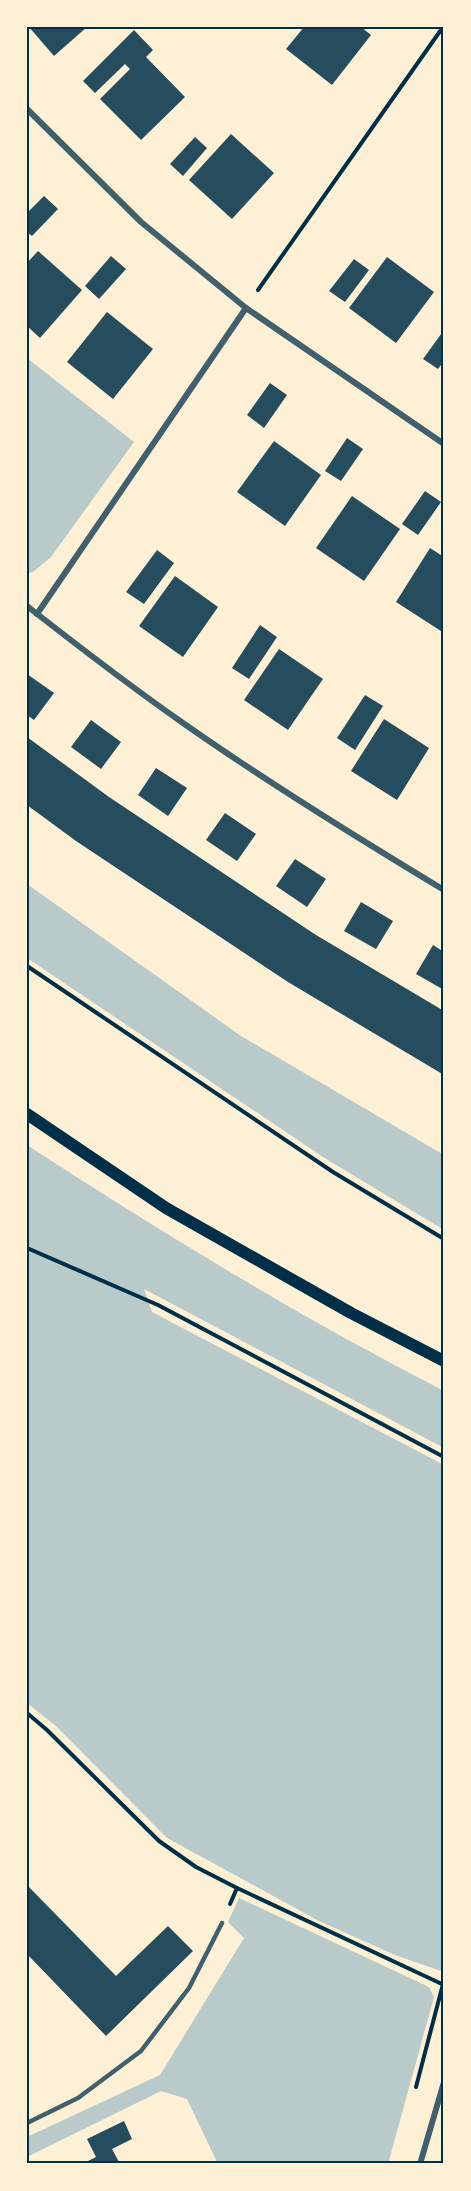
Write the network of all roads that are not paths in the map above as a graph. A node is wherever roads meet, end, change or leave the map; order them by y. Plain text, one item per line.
1 (27, 109) edge
2 (246, 308) junction
3 (444, 444) edge
4 (27, 606) edge
5 (37, 614) junction
6 (444, 890) edge
7 (27, 1114) edge
8 (444, 1361) edge
9 (222, 1923) dead end
10 (444, 2082) edge
11 (27, 2123) edge
12 (420, 2164) edge

1 - 2 street
2 - 3 street
2 - 5 street
4 - 5 street
5 - 6 street
7 - 8 main road
9 - 11 lane
10 - 12 street

